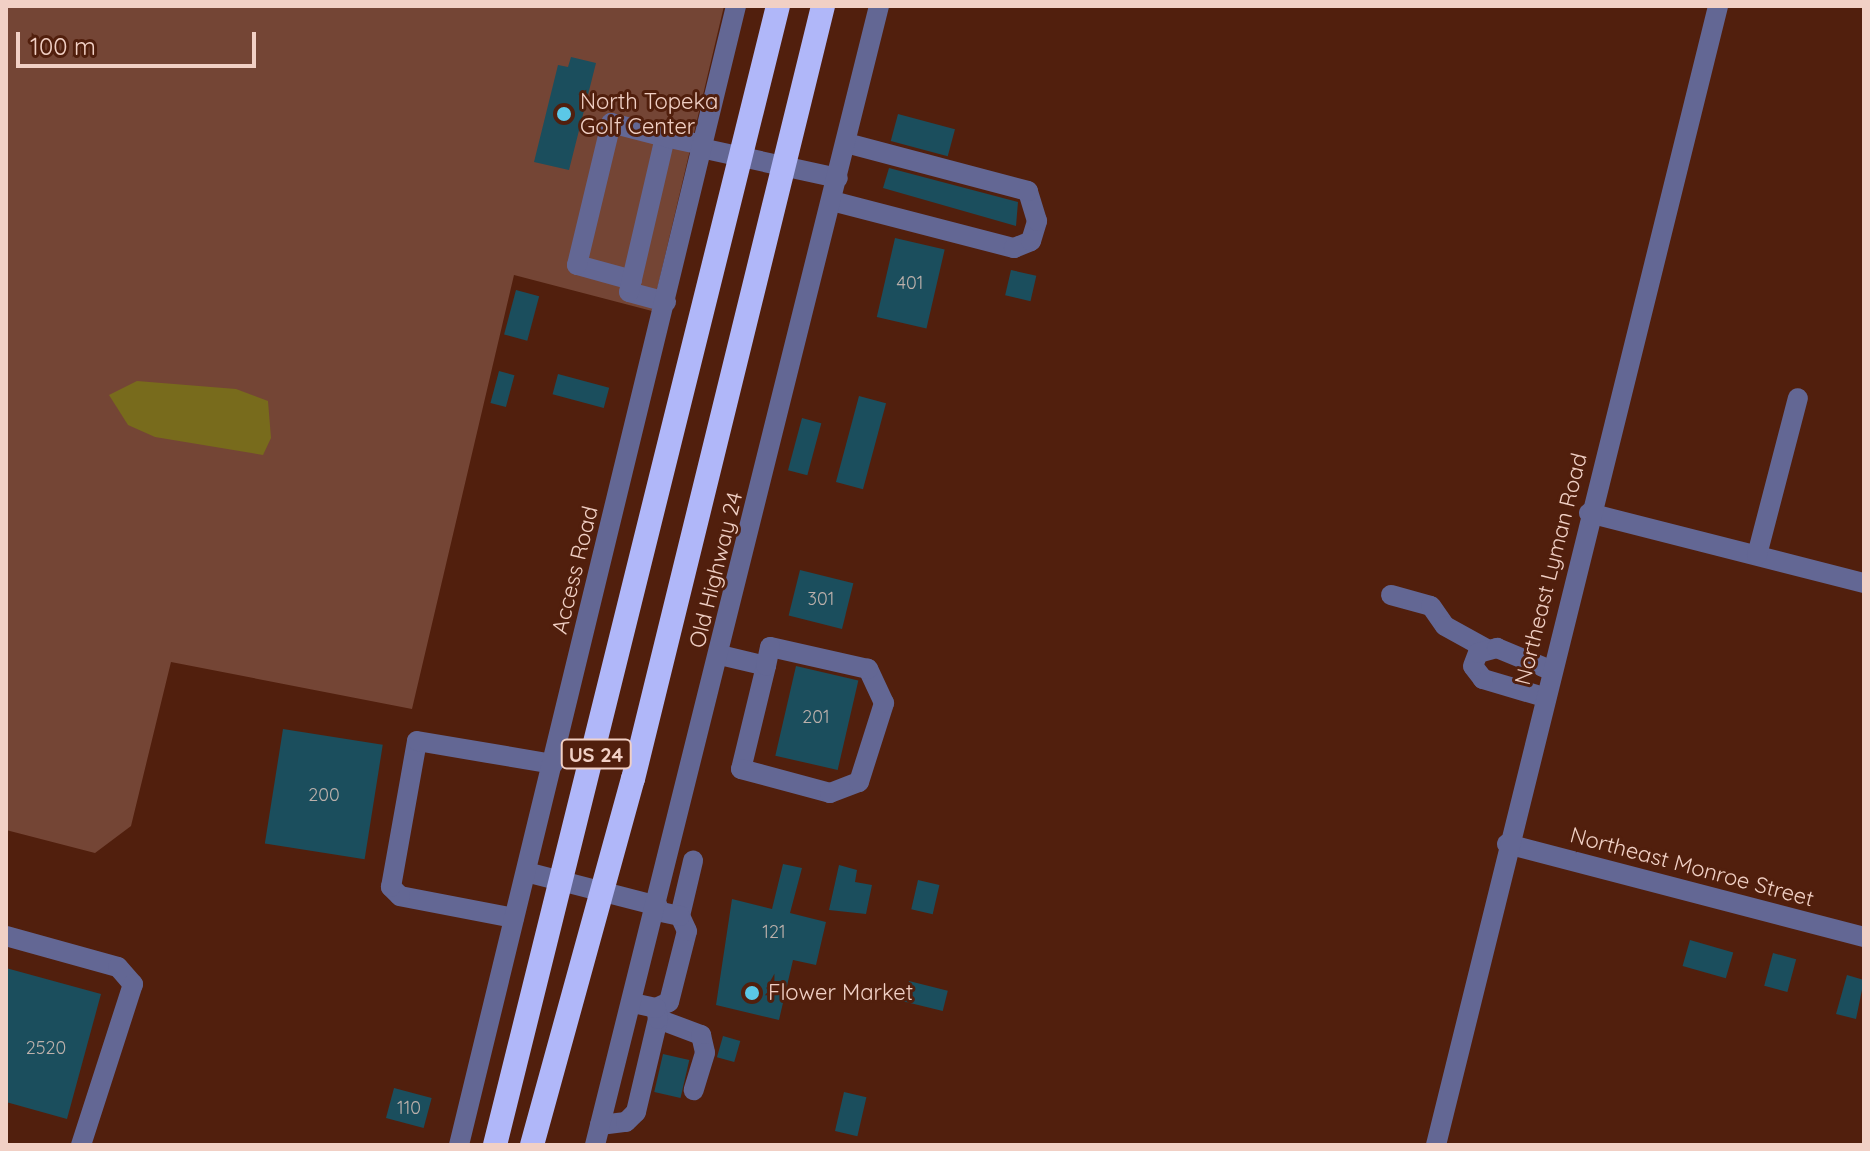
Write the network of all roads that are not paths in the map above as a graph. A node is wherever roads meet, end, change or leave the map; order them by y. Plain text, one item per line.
1 (736, 6) edge
2 (778, 6) edge
3 (823, 6) edge
4 (879, 6) edge
5 (1718, 6) edge
6 (665, 137) junction
7 (846, 143) junction
8 (702, 147) junction
9 (742, 157) junction
10 (784, 166) junction
11 (838, 178) junction
12 (832, 201) junction
13 (632, 280) junction
14 (666, 302) junction
15 (1798, 398) dead end
16 (1589, 513) junction
17 (1757, 555) junction
18 (1864, 583) edge
19 (1391, 595) dead end
20 (1485, 648) junction
21 (720, 655) junction
22 (766, 666) junction
23 (1550, 670) junction
24 (1544, 697) junction
25 (553, 764) junction
26 (1507, 844) junction
27 (693, 861) dead end
28 (526, 872) junction
29 (565, 882) junction
30 (664, 882) junction
31 (687, 887) junction
32 (604, 891) junction
33 (657, 909) junction
34 (680, 916) junction
35 (514, 918) junction
36 (6, 936) edge
37 (1864, 937) edge
38 (632, 1003) junction
39 (657, 1014) junction
40 (694, 1090) dead end
41 (598, 1135) edge
42 (81, 1145) edge
43 (459, 1145) edge
44 (495, 1145) edge
45 (532, 1145) edge
46 (1436, 1145) edge

1 - 8 street, Access Road
2 - 9 highway, US 24
3 - 10 highway, US 24
4 - 7 street, Old Highway 24
5 - 16 street, Northeast Lyman Road
6 - 8 street
6 - 13 street
6 - 13 street
7 - 11 street, Old Highway 24
7 - 12 street
8 - 9 street
8 - 14 street, Access Road
9 - 10 street
9 - 29 highway, US 24
10 - 11 street
10 - 32 highway, US 24
11 - 12 street, Old Highway 24
12 - 21 street, Old Highway 24
13 - 14 street
14 - 25 street, Access Road
15 - 17 street
16 - 17 street
16 - 23 street, Northeast Lyman Road
17 - 18 street
19 - 20 street
20 - 23 street
20 - 24 street
21 - 22 street
21 - 30 street, Old Highway 24
22 - 22 street
23 - 24 street, Northeast Lyman Road
24 - 26 street, Northeast Lyman Road
25 - 28 street, Access Road
25 - 35 street
26 - 37 street, Northeast Monroe Street
26 - 46 street, Northeast Lyman Road
27 - 31 street
28 - 29 street
28 - 35 street, Access Road
29 - 32 street
29 - 44 highway, US 24
30 - 31 street
30 - 33 street, Old Highway 24
31 - 34 street
32 - 33 street
32 - 45 highway, US 24
33 - 34 street
33 - 38 street, Old Highway 24
34 - 39 street
35 - 43 street, Access Road
36 - 42 street
38 - 39 street
38 - 41 street, Old Highway 24
39 - 40 street
39 - 41 street

